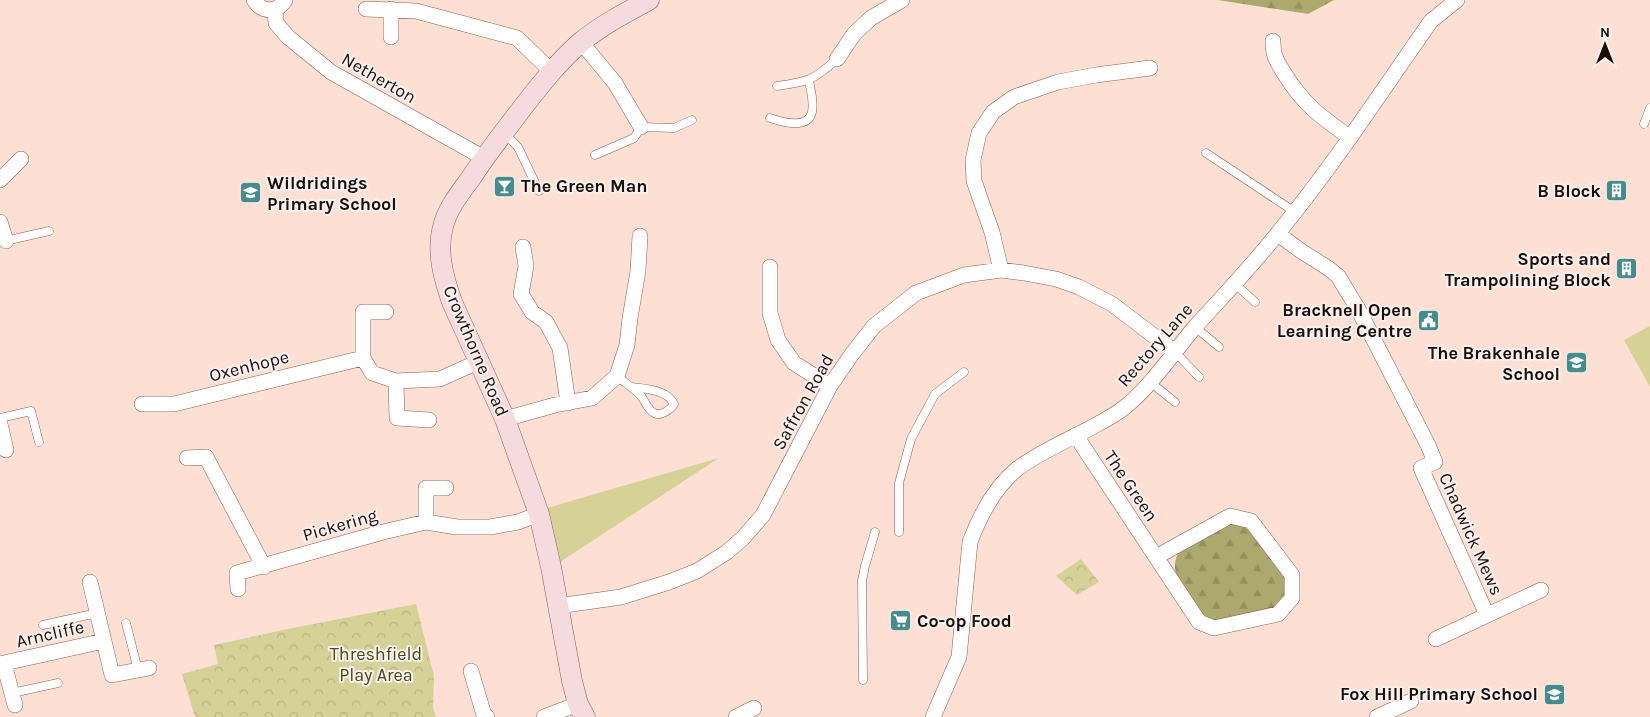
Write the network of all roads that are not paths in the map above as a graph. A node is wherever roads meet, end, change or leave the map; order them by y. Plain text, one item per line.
1 (254, 0) edge
2 (649, 0) edge
3 (902, 0) edge
4 (1456, 0) edge
5 (280, 5) edge
6 (416, 5) edge
7 (366, 9) dead end
8 (391, 9) junction
9 (391, 37) dead end
10 (1273, 41) dead end
11 (582, 42) junction
12 (837, 60) joint
13 (1150, 68) dead end
14 (552, 71) junction
15 (809, 81) junction
16 (777, 86) dead end
17 (1650, 108) edge
18 (770, 118) dead end
19 (692, 120) dead end
20 (1644, 124) dead end
21 (641, 127) junction
22 (503, 133) junction
23 (1349, 137) junction
24 (1206, 153) dead end
25 (595, 155) dead end
26 (484, 158) junction
27 (21, 159) dead end
28 (0, 180) edge
29 (539, 191) dead end
30 (1295, 212) junction
31 (0, 222) edge
32 (49, 232) dead end
33 (1278, 234) junction
34 (3, 242) edge
35 (644, 245) dead end
36 (523, 247) dead end
37 (770, 267) dead end
38 (1001, 270) junction
39 (1235, 284) junction
40 (1255, 302) dead end
41 (386, 312) dead end
42 (1195, 327) junction
43 (1219, 347) dead end
44 (1175, 352) junction
45 (363, 358) junction
46 (480, 361) junction
47 (964, 372) dead end
48 (617, 376) junction
49 (1199, 377) dead end
50 (396, 381) junction
51 (1150, 382) junction
52 (830, 386) junction
53 (631, 387) junction
54 (1175, 402) dead end
55 (568, 403) junction
56 (142, 404) dead end
57 (0, 418) edge
58 (505, 419) junction
59 (429, 420) dead end
60 (0, 424) edge
61 (1076, 435) junction
62 (39, 442) dead end
63 (6, 450) dead end
64 (187, 458) dead end
65 (446, 488) dead end
66 (540, 514) junction
67 (426, 522) junction
68 (875, 532) dead end
69 (899, 532) dead end
70 (1156, 557) junction
71 (264, 566) junction
72 (90, 582) dead end
73 (238, 589) dead end
74 (1541, 590) dead end
75 (558, 606) junction
76 (97, 613) junction
77 (1487, 615) junction
78 (126, 623) dead end
79 (43, 626) dead end
80 (1436, 640) dead end
81 (104, 641) junction
82 (2, 664) edge
83 (144, 669) joint
84 (472, 671) dead end
85 (863, 680) dead end
86 (58, 683) dead end
87 (13, 699) joint
88 (1411, 701) dead end
89 (754, 708) dead end
90 (581, 710) edge
91 (487, 717) edge
92 (544, 717) edge
93 (736, 717) edge
94 (933, 717) edge
95 (1377, 717) edge

1 - 5 street, Netherton
2 - 11 street, Crowthorne Road
3 - 12 street
4 - 23 street, Rectory Lane
5 - 26 street, Netherton
6 - 8 street
6 - 14 street
7 - 8 street
8 - 9 street
10 - 23 street
11 - 14 street, Crowthorne Road
11 - 21 street
12 - 15 lane
13 - 38 street
14 - 22 street, Crowthorne Road
15 - 16 lane
15 - 18 lane
17 - 20 lane
19 - 21 lane
21 - 25 lane
22 - 26 street, Crowthorne Road
22 - 29 lane
23 - 30 street, Rectory Lane
24 - 30 lane
26 - 46 street, Crowthorne Road
27 - 28 street
30 - 33 street, Rectory Lane
31 - 34 street
32 - 34 lane
33 - 39 street, Rectory Lane
33 - 77 street, Chadwick Mews
35 - 48 street
36 - 55 street
37 - 52 street
38 - 44 street, Saffron Road
38 - 52 street, Saffron Road
39 - 40 lane
39 - 42 street, Rectory Lane
41 - 45 street
42 - 43 lane
42 - 44 street, Rectory Lane
44 - 49 lane
44 - 51 street, Rectory Lane
45 - 50 street
45 - 56 street, Oxenhope
46 - 50 street
46 - 58 street, Crowthorne Road
47 - 69 lane
48 - 53 lane
48 - 55 street
50 - 59 street
51 - 54 lane
51 - 61 street, Rectory Lane
52 - 75 street, Saffron Road
53 - 53 lane
55 - 58 street
57 - 62 lane
58 - 66 street, Crowthorne Road
60 - 63 street
61 - 70 street, The Green
61 - 94 street, Rectory Lane
64 - 71 street
65 - 67 street
66 - 67 street, Pickering
66 - 75 street, Crowthorne Road
67 - 71 street, Pickering
68 - 85 lane
70 - 70 street, The Green
71 - 73 street, Pickering
72 - 76 street, Arncliffe
74 - 77 street, Chadwick Mews
75 - 90 street, Crowthorne Road
76 - 79 lane
76 - 81 street, Arncliffe
77 - 80 street, Chadwick Mews
78 - 83 lane
81 - 82 street, Arncliffe
81 - 83 street, Arncliffe
82 - 87 street, Arncliffe
84 - 91 street
86 - 87 lane
88 - 95 street
89 - 93 street
90 - 92 street

